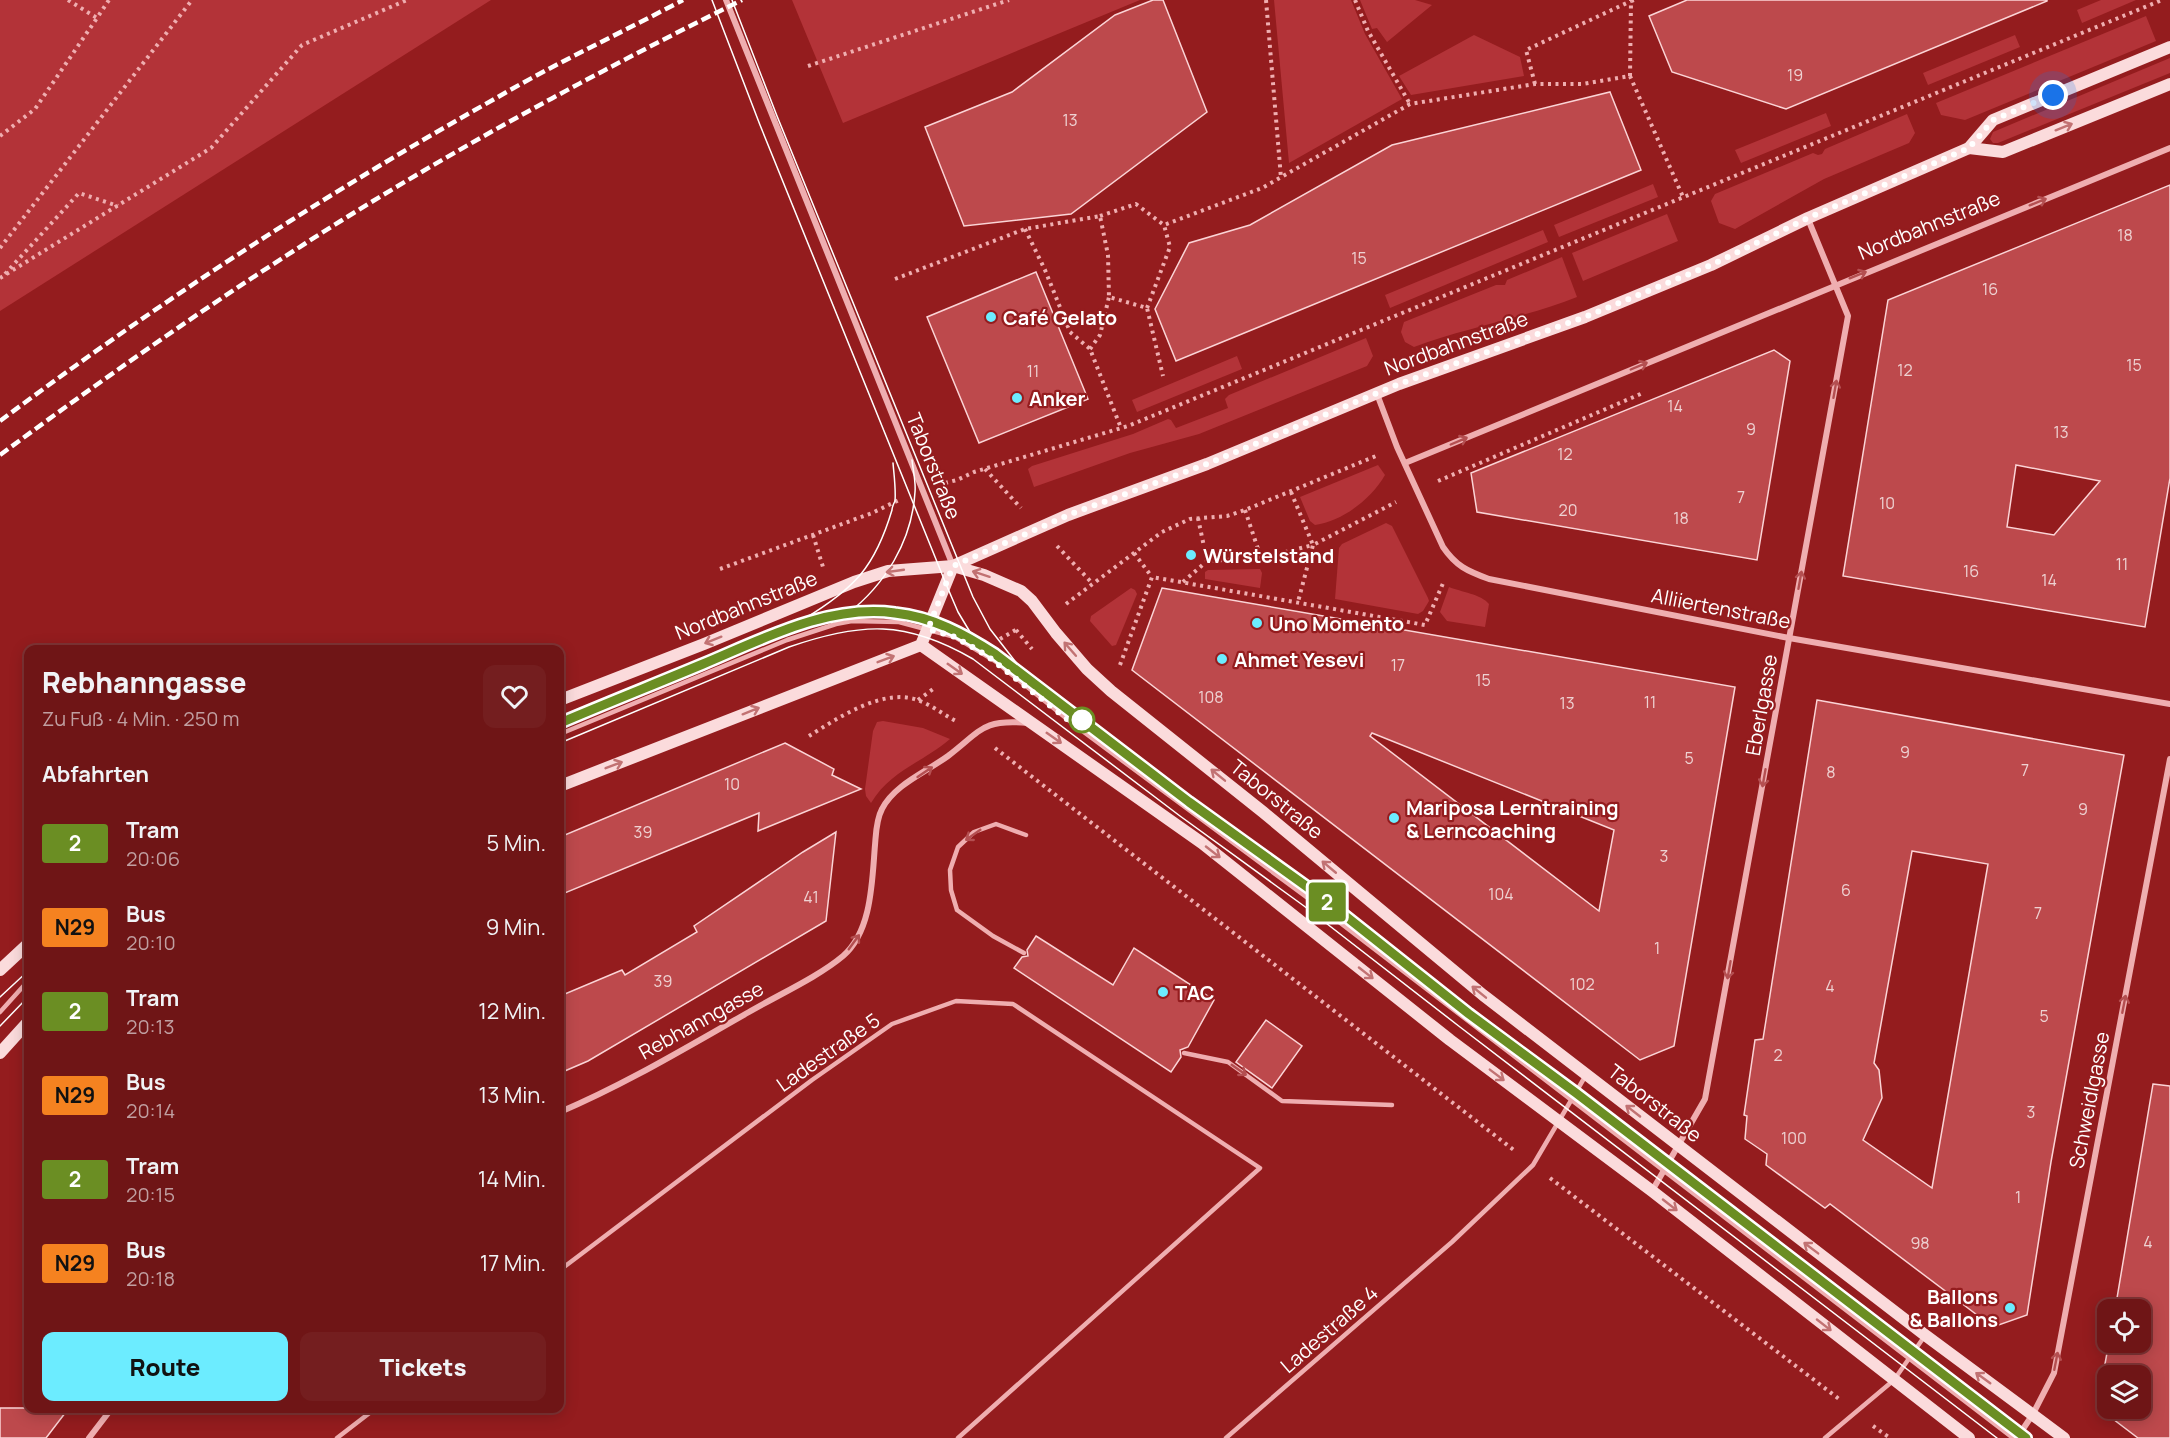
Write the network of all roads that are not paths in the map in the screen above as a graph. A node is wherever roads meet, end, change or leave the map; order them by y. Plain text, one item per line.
1 (726, 0) edge
2 (2170, 47) edge
3 (2170, 84) edge
4 (1969, 148) junction
5 (2170, 148) edge
6 (1808, 218) junction
7 (1835, 285) junction
8 (1377, 393) junction
9 (1405, 463) junction
10 (953, 566) junction
11 (928, 629) junction
12 (1789, 638) junction
13 (921, 645) junction
14 (564, 698) edge
15 (2170, 704) edge
16 (1034, 723) junction
17 (564, 732) edge
18 (2170, 759) edge
19 (564, 784) edge
20 (1026, 835) dead end
21 (24, 948) edge
22 (1024, 954) dead end
23 (0, 970) edge
24 (24, 985) edge
25 (0, 1012) edge
26 (24, 1026) edge
27 (0, 1053) edge
28 (1184, 1053) dead end
29 (1586, 1075) junction
30 (1572, 1100) junction
31 (1392, 1105) dead end
32 (564, 1110) edge
33 (1559, 1122) junction
34 (1679, 1147) junction
35 (1664, 1172) junction
36 (1652, 1191) junction
37 (564, 1267) edge
38 (1925, 1335) junction
39 (1908, 1359) junction
40 (1894, 1380) junction
41 (108, 1413) edge
42 (370, 1413) edge
43 (2032, 1414) junction
44 (88, 1438) edge
45 (337, 1438) edge
46 (958, 1438) edge
47 (1226, 1438) edge
48 (1825, 1438) edge
49 (1969, 1438) edge
50 (2015, 1438) edge
51 (2064, 1438) edge

1 - 10 street, Taborstraße
2 - 4 main road, Nordbahnstraße
4 -> 3 main road
4 - 6 main road, Nordbahnstraße
7 -> 5 street, Nordbahnstraße
6 - 7 street, Eberlgasse
6 - 8 main road, Nordbahnstraße
9 -> 7 street, Nordbahnstraße
12 -> 7 street, Eberlgasse
8 - 9 street, Alliiertenstraße
8 - 10 main road, Nordbahnstraße
9 - 12 street, Alliiertenstraße
10 - 11 main road
10 -> 14 main road, Nordbahnstraße
29 -> 10 main road, Taborstraße
11 - 13 main road
11 - 17 lane
11 - 30 lane
12 - 15 street, Alliiertenstraße
12 -> 34 street, Eberlgasse
13 -> 16 main road
19 -> 13 main road
32 -> 16 street, Rebhanngasse
16 -> 33 main road
43 -> 18 street, Schweidlgasse
20 -> 22 lane
21 - 23 main road
24 - 25 lane
26 - 27 main road
28 -> 31 lane
29 - 30 lane, Ladestraße 4
34 -> 29 main road, Taborstraße
30 - 33 lane, Ladestraße 4
30 - 35 lane
33 - 36 main road
33 - 47 lane, Ladestraße 4
34 - 35 street, Eberlgasse
38 -> 34 main road, Taborstraße
35 - 36 street, Eberlgasse
35 - 39 lane
36 -> 40 main road
37 - 46 lane, Ladestraße 5
38 - 39 lane
43 -> 38 main road, Taborstraße
39 - 40 lane
39 - 50 lane
40 - 48 lane
40 - 49 main road
41 - 44 street
42 - 45 lane
43 - 50 street, Schweidlgasse
43 - 51 main road, Taborstraße

